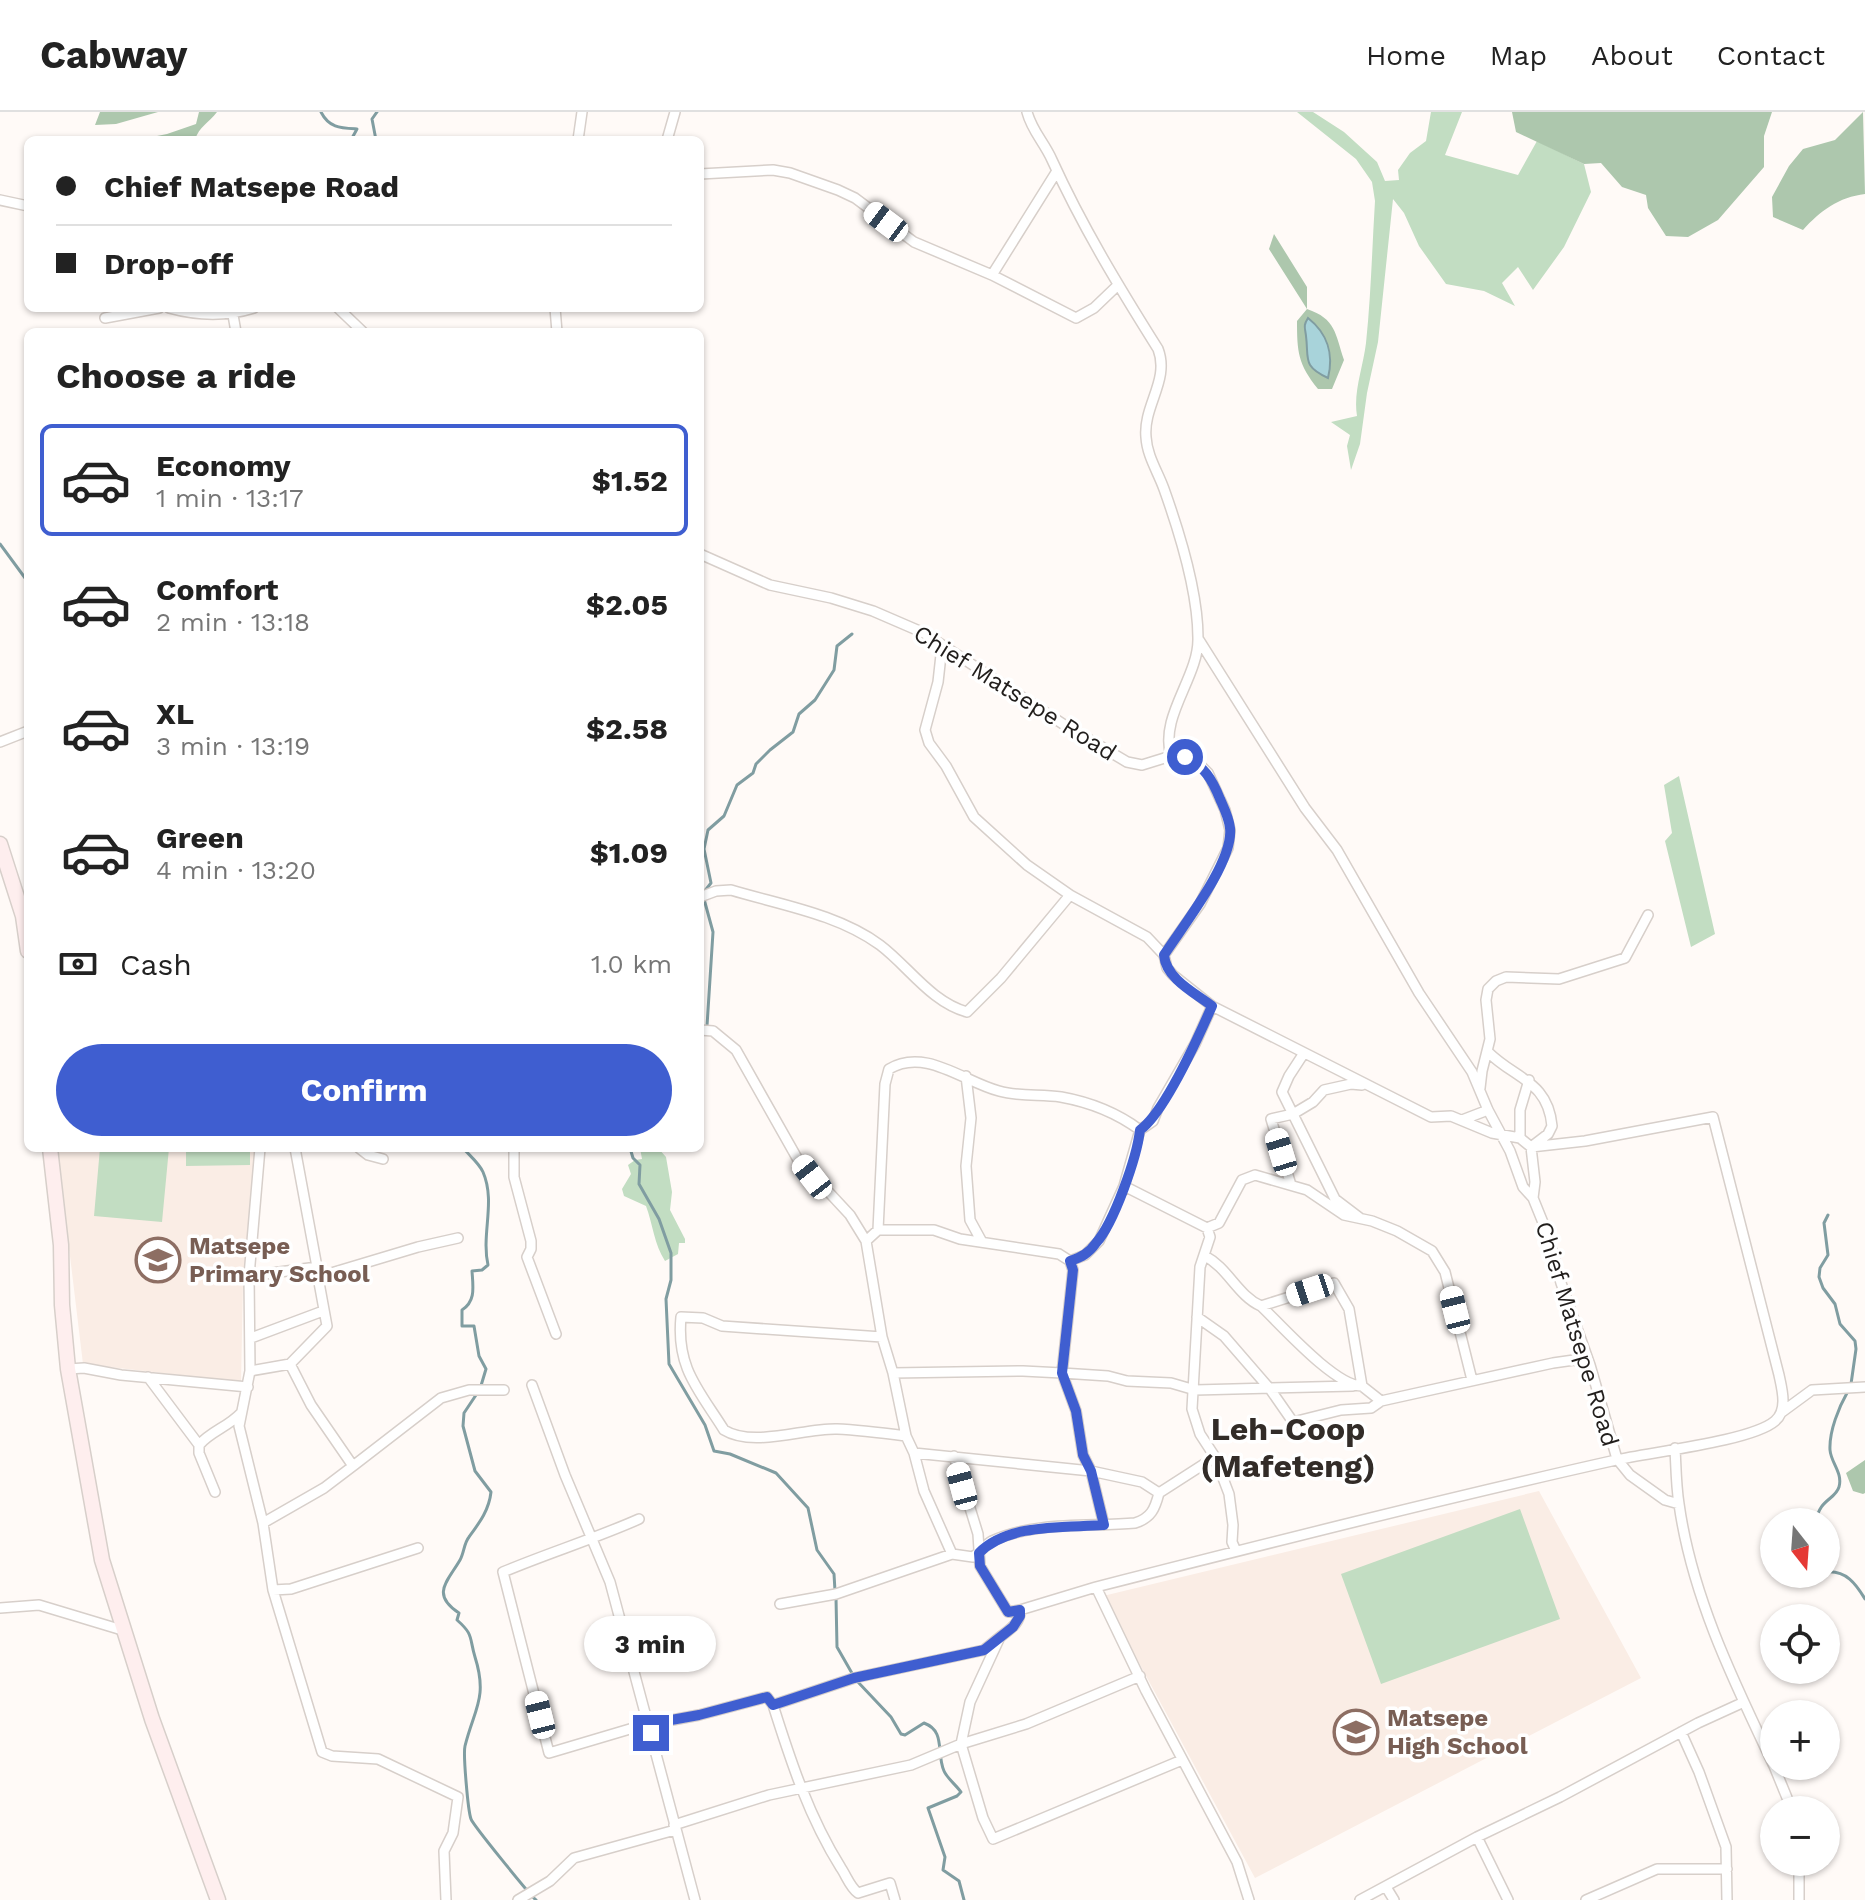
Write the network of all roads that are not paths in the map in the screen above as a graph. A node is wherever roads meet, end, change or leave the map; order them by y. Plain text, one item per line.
1 (582, 112) edge
2 (675, 112) edge
3 (1027, 112) edge
4 (579, 136) edge
5 (668, 136) edge
6 (1057, 171) junction
7 (704, 174) edge
8 (0, 200) edge
9 (24, 205) edge
10 (992, 275) junction
11 (1118, 285) junction
12 (137, 312) edge
13 (192, 312) edge
14 (242, 312) edge
15 (342, 312) edge
16 (233, 315) junction
17 (105, 318) dead end
18 (235, 328) edge
19 (359, 328) edge
20 (704, 556) edge
21 (1199, 640) junction
22 (942, 646) junction
23 (24, 733) edge
24 (0, 742) edge
25 (1171, 756) junction
26 (0, 844) edge
27 (1070, 895) junction
28 (704, 896) edge
29 (1648, 915) dead end
30 (24, 929) edge
31 (1164, 955) junction
32 (1212, 1006) junction
33 (704, 1030) edge
34 (1488, 1052) junction
35 (1304, 1053) junction
36 (966, 1076) junction
37 (1529, 1080) junction
38 (1370, 1086) junction
39 (1480, 1092) junction
40 (1488, 1110) junction
41 (1293, 1114) junction
42 (1462, 1120) junction
43 (1140, 1130) junction
44 (1501, 1133) junction
45 (1520, 1138) junction
46 (1531, 1147) junction
47 (50, 1152) edge
48 (260, 1152) edge
49 (296, 1152) edge
50 (364, 1152) edge
51 (514, 1152) edge
52 (383, 1159) dead end
53 (1291, 1185) junction
54 (1124, 1186) junction
55 (1533, 1198) junction
56 (1361, 1219) junction
57 (1207, 1228) junction
58 (878, 1230) junction
59 (458, 1238) dead end
60 (866, 1241) junction
61 (982, 1242) junction
62 (1205, 1256) junction
63 (1070, 1261) junction
64 (318, 1272) junction
65 (249, 1276) junction
66 (1261, 1306) junction
67 (323, 1311) junction
68 (1197, 1317) junction
69 (556, 1334) dead end
70 (882, 1337) junction
71 (251, 1338) junction
72 (290, 1364) junction
73 (1590, 1365) junction
74 (68, 1369) junction
75 (250, 1371) junction
76 (893, 1373) junction
77 (1062, 1373) junction
78 (148, 1377) junction
79 (1472, 1380) junction
80 (532, 1385) dead end
81 (1357, 1386) junction
82 (248, 1387) junction
83 (1865, 1387) edge
84 (1270, 1389) junction
85 (504, 1390) dead end
86 (1195, 1390) junction
87 (1381, 1401) junction
88 (1782, 1412) junction
89 (241, 1413) junction
90 (906, 1436) junction
91 (199, 1445) junction
92 (1675, 1448) junction
93 (914, 1453) junction
94 (954, 1456) junction
95 (1215, 1457) junction
96 (1617, 1459) junction
97 (353, 1466) junction
98 (1091, 1471) junction
99 (215, 1492) dead end
100 (1159, 1493) junction
101 (1679, 1504) junction
102 (639, 1519) dead end
103 (263, 1523) junction
104 (1104, 1525) junction
105 (593, 1538) junction
106 (418, 1548) dead end
107 (1236, 1551) junction
108 (979, 1553) junction
109 (952, 1554) junction
110 (1096, 1587) junction
111 (273, 1590) junction
112 (780, 1604) dead end
113 (0, 1608) edge
114 (1020, 1610) junction
115 (122, 1630) junction
116 (1000, 1637) junction
117 (1140, 1676) junction
118 (1744, 1702) junction
119 (773, 1705) junction
120 (649, 1724) junction
121 (1681, 1732) junction
122 (1760, 1736) edge
123 (961, 1744) junction
124 (1182, 1760) junction
125 (800, 1790) junction
126 (675, 1828) junction
127 (1477, 1837) junction
128 (1727, 1869) junction
129 (1799, 1876) edge
130 (1386, 1887) junction
131 (218, 1900) edge
132 (446, 1900) edge
133 (518, 1900) edge
134 (695, 1900) edge
135 (895, 1900) edge
136 (1249, 1900) edge
137 (1360, 1900) edge
138 (1394, 1900) edge
139 (1508, 1900) edge
140 (1586, 1900) edge
141 (1727, 1900) edge
142 (1799, 1900) edge

1 - 4 street
2 - 5 street
3 - 6 street
6 - 10 street
6 - 11 street
7 - 10 street
8 - 9 street
10 - 11 street
11 - 21 street
12 - 17 street
13 - 16 street
14 - 16 street
15 - 19 street
16 - 18 street
20 - 22 street, Chief Matsepe Road
21 - 25 street
21 - 39 street, Chief Matsepe Road
22 - 25 street, Chief Matsepe Road
22 - 27 street
23 - 24 street
25 - 31 street
26 - 30 street
27 - 28 street
27 - 31 street
29 - 34 street
31 - 32 street
32 - 35 street
32 - 43 street
33 - 60 street
34 - 37 street
34 - 39 street
35 - 38 street
35 - 41 street
36 - 43 street
36 - 58 street
36 - 61 street
37 - 45 street
37 - 46 street
38 - 41 street
38 - 42 street
39 - 40 street, Chief Matsepe Road
40 - 42 street
40 - 44 street, Chief Matsepe Road
41 - 53 street
41 - 56 street
42 - 44 street
43 - 54 street
44 - 45 street
44 - 55 street, Chief Matsepe Road
45 - 46 street
46 - 55 street
46 - 88 street
47 - 74 street
48 - 65 street
49 - 64 street
50 - 52 street
51 - 69 street
53 - 56 street
53 - 57 street
54 - 57 street
54 - 63 street
55 - 73 street, Chief Matsepe Road
56 - 79 street
57 - 62 street
58 - 60 street
58 - 61 street
59 - 64 street
60 - 70 street
61 - 63 street
62 - 66 street
62 - 68 street
63 - 77 street
64 - 65 street
64 - 67 street
65 - 71 street
66 - 81 street
66 - 81 street
67 - 71 street
67 - 72 street
68 - 84 street
68 - 86 street
70 - 76 street
70 - 90 street
71 - 75 street
72 - 75 street
72 - 97 street
73 - 79 street
73 - 96 street, Chief Matsepe Road
74 - 78 street
74 - 115 street
75 - 82 street
76 - 77 street
76 - 90 street
77 - 86 street
77 - 98 street
78 - 82 street
78 - 91 street
79 - 87 street
80 - 105 street
81 - 84 street
81 - 87 street
82 - 89 street
83 - 88 street
84 - 86 street
84 - 87 street
85 - 97 street
86 - 95 street
88 - 92 street
89 - 91 street
89 - 103 street
90 - 93 street
91 - 99 street
92 - 96 street
92 - 101 street
93 - 94 street
93 - 109 street
94 - 98 street
94 - 108 street
95 - 100 street
95 - 107 street
96 - 101 street
96 - 107 street
97 - 103 street
98 - 100 street
98 - 104 street
100 - 104 street
101 - 118 street
102 - 105 street
103 - 111 street
104 - 108 street
105 - 120 street
105 - 120 street
106 - 111 street
107 - 110 street
108 - 109 street
108 - 114 street
109 - 112 street
110 - 114 street
110 - 117 street
111 - 132 street
113 - 115 street
114 - 116 street
115 - 131 street
116 - 119 street
116 - 123 street
117 - 123 street
117 - 124 street
118 - 121 street
118 - 122 street
119 - 120 street
119 - 125 street
120 - 126 street
121 - 127 street
121 - 128 street
123 - 124 street
123 - 125 street
124 - 136 street
125 - 126 street
125 - 135 street
126 - 133 street
126 - 134 street
127 - 130 street
127 - 139 street
128 - 140 street
128 - 141 street
129 - 142 street
130 - 137 street
130 - 138 street

